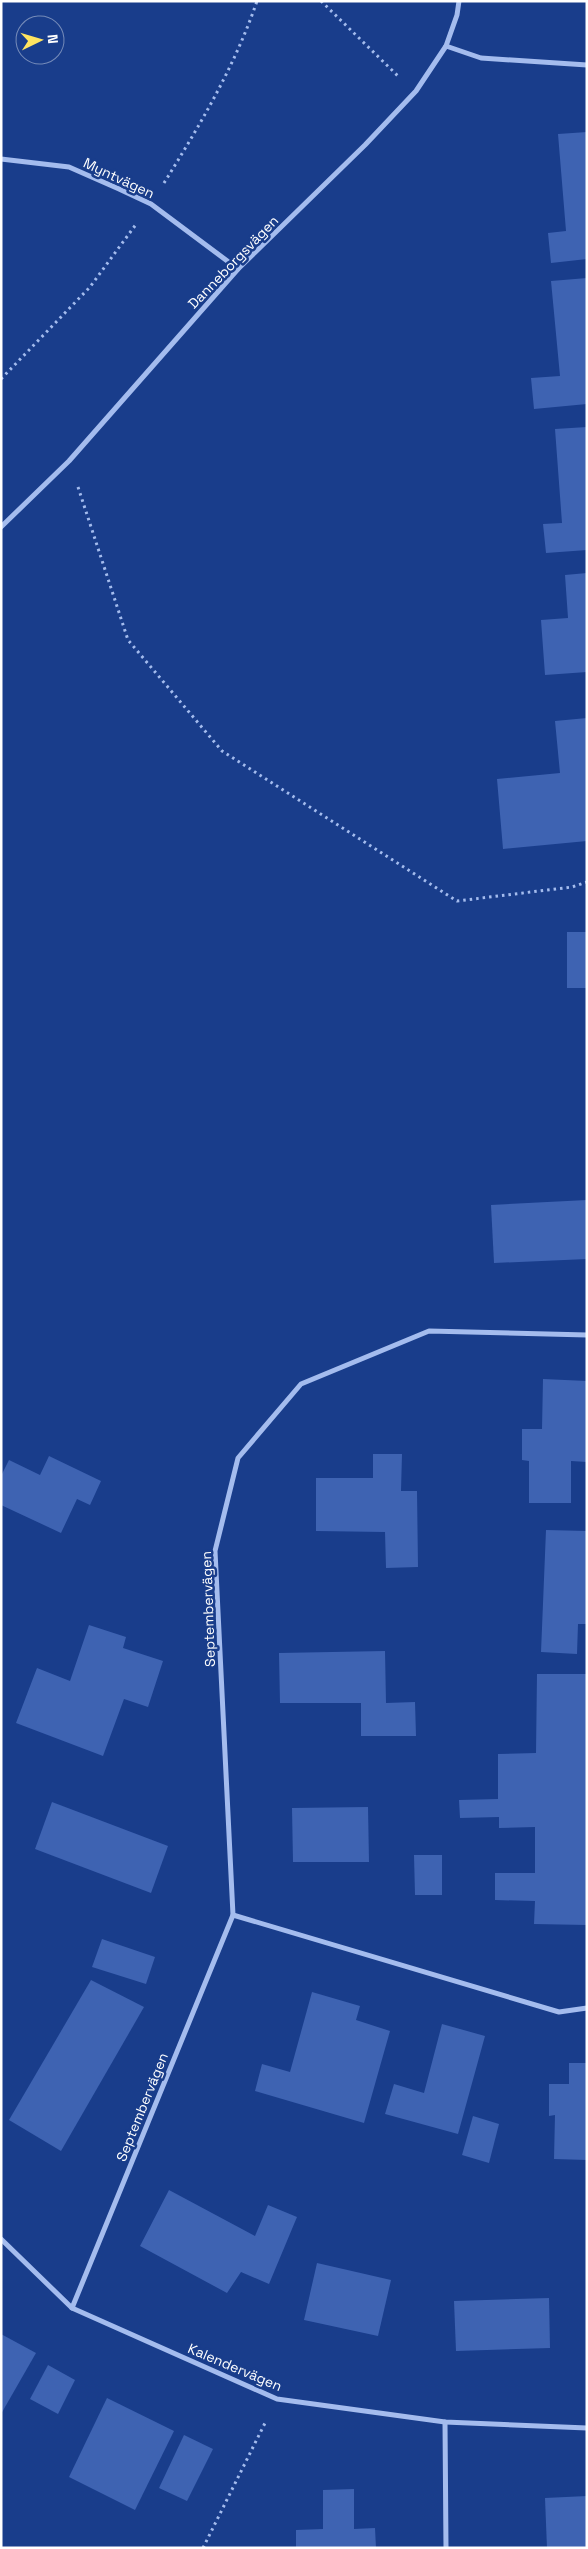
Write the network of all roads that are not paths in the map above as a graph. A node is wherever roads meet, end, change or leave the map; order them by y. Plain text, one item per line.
1 (459, 1) edge
2 (446, 46) junction
3 (587, 65) edge
4 (1, 159) edge
5 (238, 269) junction
6 (1, 526) edge
7 (587, 1335) edge
8 (233, 1915) junction
9 (587, 2008) edge
10 (1, 2239) edge
11 (72, 2308) junction
12 (445, 2422) junction
13 (587, 2428) edge
14 (446, 2548) edge

1 - 2 street, Danneborgsvägen
2 - 3 street
2 - 5 street, Danneborgsvägen
4 - 5 street, Myntvägen
5 - 6 street, Danneborgsvägen
7 - 8 street, Septembervägen
8 - 9 street
8 - 11 street, Septembervägen
10 - 11 street, Kalendervägen
11 - 12 street, Kalendervägen
12 - 13 street, Kalendervägen
12 - 14 street

